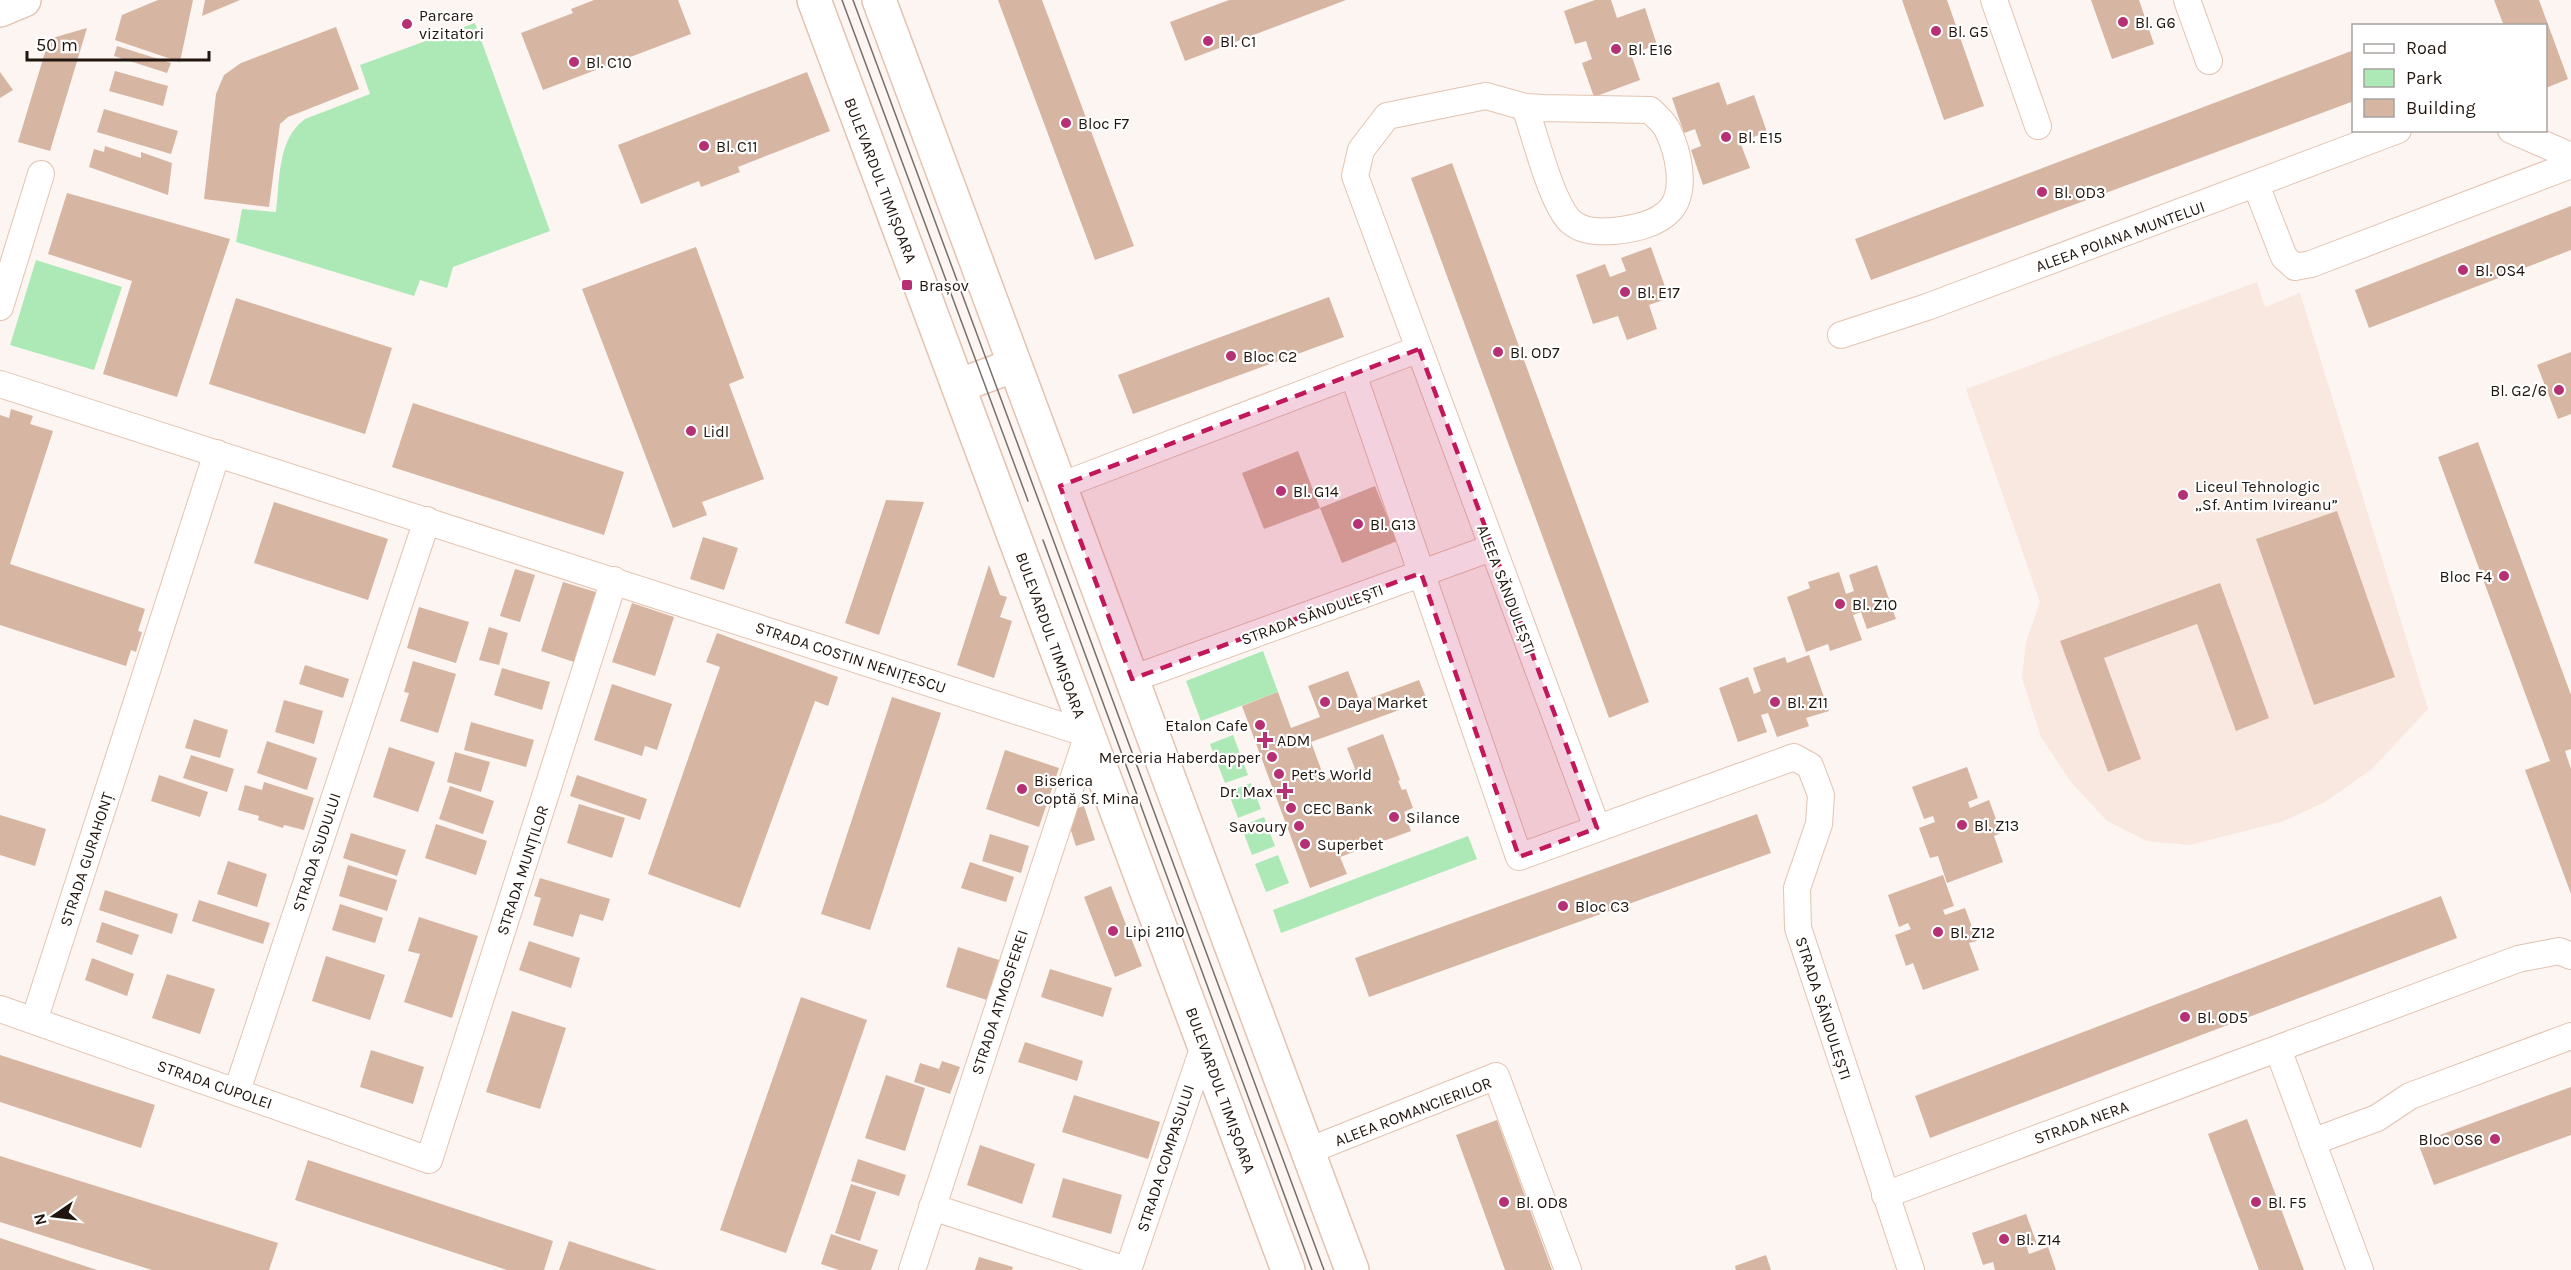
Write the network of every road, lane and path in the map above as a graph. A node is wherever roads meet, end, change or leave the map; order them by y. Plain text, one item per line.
1 (24, 0) edge
2 (814, 0) edge
3 (879, 0) edge
4 (1994, 0) edge
5 (2187, 0) edge
6 (0, 10) edge
7 (2209, 62) dead end
8 (1525, 107) junction
9 (2038, 126) dead end
10 (2393, 132) edge
11 (2516, 132) edge
12 (2571, 156) edge
13 (2571, 165) edge
14 (41, 174) dead end
15 (2256, 185) junction
16 (0, 307) edge
17 (1841, 334) dead end
18 (1419, 349) junction
19 (1015, 365) junction
20 (1353, 374) junction
21 (0, 384) edge
22 (958, 386) junction
23 (217, 453) junction
24 (1060, 486) junction
25 (427, 520) junction
26 (1491, 548) junction
27 (1421, 573) junction
28 (614, 580) junction
29 (1132, 679) junction
30 (1088, 734) junction
31 (1597, 828) junction
32 (2571, 956) edge
33 (0, 1009) edge
34 (34, 1021) junction
35 (2571, 1036) edge
36 (1204, 1046) junction
37 (2278, 1049) junction
38 (237, 1092) junction
39 (2312, 1142) junction
40 (1308, 1151) junction
41 (429, 1160) joint
42 (1885, 1195) junction
43 (932, 1207) junction
44 (912, 1270) edge
45 (1127, 1270) edge
46 (1288, 1270) edge
47 (1352, 1270) edge
48 (1568, 1270) edge
49 (1911, 1270) edge
50 (2360, 1270) edge

1 - 6 main road
2 - 22 main road, BULEVARDUL TIMIȘOARA
3 - 19 main road
4 - 9 street
5 - 7 street
8 - 8 street, ALEEA SĂNDULEȘTI
8 - 18 street, ALEEA SĂNDULEȘTI
10 - 15 street, ALEEA POIANA MUNTELUI
11 - 12 street
13 - 15 street
14 - 16 street
15 - 17 street, ALEEA POIANA MUNTELUI
18 - 20 street
18 - 26 street, ALEEA SĂNDULEȘTI
19 - 22 main road
19 - 24 main road
20 - 24 street
20 - 27 street
21 - 23 street, STRADA COSTIN NENIȚESCU
22 - 30 main road, BULEVARDUL TIMIȘOARA
23 - 25 street, STRADA COSTIN NENIȚESCU
23 - 34 street, STRADA GURAHONȚ
24 - 29 main road
25 - 28 street, STRADA COSTIN NENIȚESCU
25 - 38 street, STRADA SUDULUI
26 - 27 street, STRADA SĂNDULEȘTI
26 - 31 street, ALEEA SĂNDULEȘTI
27 - 29 street, STRADA SĂNDULEȘTI
27 - 31 street, STRADA SĂNDULEȘTI
28 - 30 street, STRADA COSTIN NENIȚESCU
28 - 41 street, STRADA MUNȚILOR
29 - 40 main road
30 - 36 main road, BULEVARDUL TIMIȘOARA
30 - 43 street, STRADA ATMOSFEREI
31 - 42 street, STRADA SĂNDULEȘTI
32 - 37 street, STRADA NERA
33 - 34 street, STRADA CUPOLEI
34 - 38 street, STRADA CUPOLEI
35 - 39 street
36 - 45 street, STRADA COMPASULUI
36 - 46 main road, BULEVARDUL TIMIȘOARA
37 - 39 street
37 - 42 street, STRADA NERA
38 - 41 street, STRADA CUPOLEI
39 - 50 street
40 - 47 main road
40 - 48 street, ALEEA ROMANCIERILOR
42 - 49 street, STRADA SĂNDULEȘTI
43 - 44 street, STRADA ATMOSFEREI
43 - 45 street

